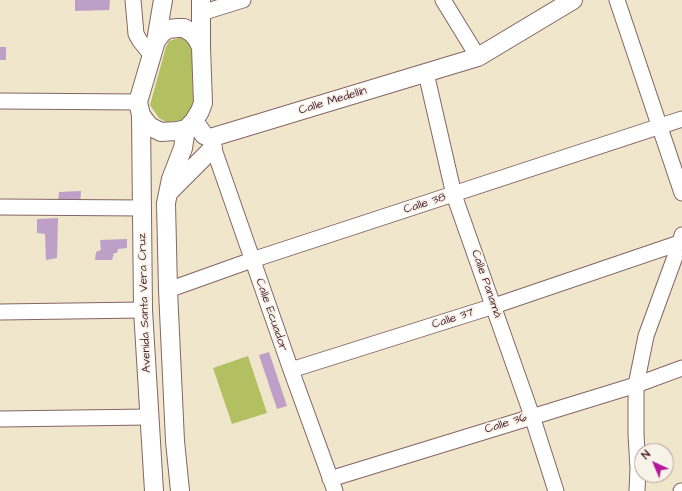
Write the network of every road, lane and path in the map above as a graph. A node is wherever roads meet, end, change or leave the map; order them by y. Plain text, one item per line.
1 (133, 0) edge
2 (163, 0) edge
3 (243, 0) edge
4 (443, 0) edge
5 (573, 0) edge
6 (617, 0) edge
7 (201, 7) edge
8 (201, 47) junction
9 (154, 48) junction
10 (478, 57) junction
11 (426, 73) junction
12 (0, 101) edge
13 (140, 108) junction
14 (682, 119) edge
15 (190, 125) junction
16 (659, 127) junction
17 (211, 143) junction
18 (168, 192) junction
19 (682, 193) edge
20 (454, 195) junction
21 (0, 207) edge
22 (142, 208) junction
23 (681, 239) edge
24 (252, 260) junction
25 (168, 290) junction
26 (494, 306) junction
27 (143, 310) junction
28 (0, 312) edge
29 (682, 368) edge
30 (291, 370) junction
31 (636, 385) junction
32 (149, 416) junction
33 (532, 416) junction
34 (0, 419) edge
35 (333, 485) edge
36 (154, 491) edge
37 (180, 491) edge
38 (556, 491) edge
39 (637, 491) edge

1 - 9 street
2 - 9 street
3 - 7 street
4 - 10 street
5 - 10 street, Calle Medellín
6 - 16 street
7 - 8 street
8 - 9 street
8 - 15 street, Avenida Santa Vera Cruz
9 - 13 street, Avenida Santa Vera Cruz
10 - 11 street, Calle Medellín
11 - 17 street, Calle Medellín
11 - 20 street, Calle Panamá
12 - 13 street
13 - 15 street
13 - 22 street, Avenida Santa Vera Cruz
14 - 16 street, Calle 38
15 - 17 street
15 - 18 street, Avenida Santa Vera Cruz
16 - 19 street
16 - 20 street, Calle 38
17 - 18 street
17 - 24 street, Calle Ecuador
18 - 25 street, Avenida Santa Vera Cruz
20 - 24 street, Calle 38
20 - 26 street, Calle Panamá
21 - 22 street
22 - 27 street, Avenida Santa Vera Cruz
23 - 26 street, Calle 37
23 - 31 street
24 - 25 street, Calle 38
24 - 30 street, Calle Ecuador
25 - 37 street, Avenida Santa Vera Cruz
26 - 30 street, Calle 37
26 - 33 street, Calle Panamá
27 - 28 street
27 - 32 street, Avenida Santa Vera Cruz
29 - 31 street, Calle 36
30 - 35 street, Calle Ecuador
31 - 33 street, Calle 36
31 - 39 street
32 - 34 street
32 - 36 street, Avenida Santa Vera Cruz
33 - 35 street, Calle 36
33 - 38 street, Calle Panamá

